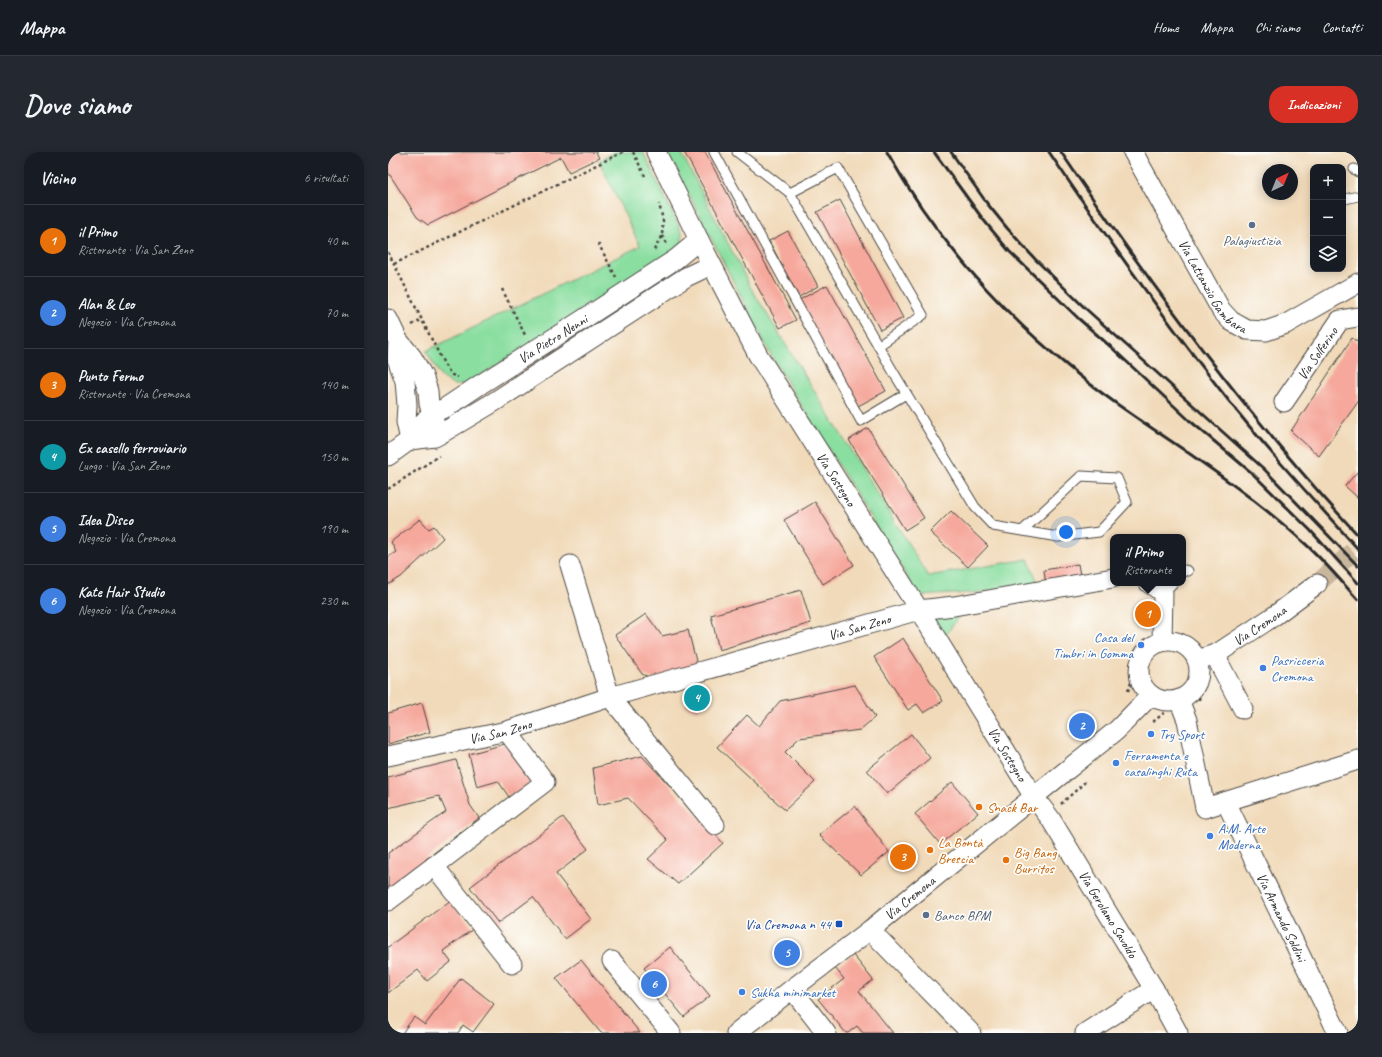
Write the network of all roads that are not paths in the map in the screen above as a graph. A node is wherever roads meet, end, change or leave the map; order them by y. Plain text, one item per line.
1 (656, 152) edge
2 (714, 152) edge
3 (738, 152) edge
4 (1133, 152) edge
5 (790, 193) junction
6 (1358, 196) edge
7 (1346, 199) edge
8 (698, 240) junction
9 (711, 265) junction
10 (1358, 283) edge
11 (1358, 317) edge
12 (388, 318) edge
13 (398, 340) junction
14 (878, 346) junction
15 (906, 394) junction
16 (1284, 402) dead end
17 (432, 413) junction
18 (442, 433) junction
19 (410, 440) junction
20 (388, 456) edge
21 (1022, 531) junction
22 (570, 564) dead end
23 (1110, 579) edge
24 (1317, 584) tunnel mouth
25 (1162, 586) edge
26 (919, 610) junction
27 (1154, 645) junction
28 (1218, 653) junction
29 (1198, 660) junction
30 (1151, 695) junction
31 (610, 697) junction
32 (1179, 700) junction
33 (1243, 709) dead end
34 (508, 731) junction
35 (388, 756) edge
36 (1358, 760) edge
37 (1034, 797) junction
38 (1226, 802) junction
39 (715, 825) dead end
40 (434, 866) junction
41 (388, 901) edge
42 (870, 930) junction
43 (612, 961) dead end
44 (512, 964) dead end
45 (792, 989) junction
46 (1154, 989) junction
47 (671, 1033) edge
48 (736, 1033) edge
49 (826, 1033) edge
50 (971, 1033) edge
51 (1085, 1033) edge
52 (1178, 1033) edge
53 (1338, 1033) edge

1 - 8 street, Via Sostegno
2 - 15 lane
3 - 5 lane
4 - 10 street, Via Lattanzio Gambara
5 - 14 lane
5 - 14 lane
6 - 7 lane
8 - 9 street, Via Sostegno
8 - 17 street, Via Pietro Nenni
9 - 18 street, Via Pietro Nenni
9 - 26 street, Via Sostegno
11 - 16 street, Via Solferino
12 - 13 street
13 - 17 street
13 - 19 street
14 - 15 lane
15 - 21 lane
17 - 18 street
17 - 19 street, Via Pietro Nenni
18 - 19 street, Via Pietro Nenni
19 - 20 street, Via Pietro Nenni
21 - 21 lane
22 - 31 street
23 - 26 street, Via San Zeno
24 - 28 street, Via Cremona
25 - 27 street
26 - 31 street, Via San Zeno
26 - 37 street, Via Sostegno
27 - 29 street
27 - 30 street
28 - 29 street, Via Cremona
28 - 33 street
29 - 32 street
30 - 32 street
30 - 37 street, Via Cremona
31 - 34 street, Via San Zeno
31 - 39 street
32 - 38 street
34 - 35 street, Via San Zeno
34 - 40 street
36 - 38 street
37 - 42 street, Via Cremona
37 - 46 street, Via Gerolamo Savoldo
38 - 53 street, Via Armando Soldini
40 - 41 street
40 - 44 street
42 - 45 street, Via Cremona
42 - 50 street
43 - 47 street
45 - 48 street, Via Cremona
45 - 49 street
46 - 51 street
46 - 52 street, Via Gerolamo Savoldo

